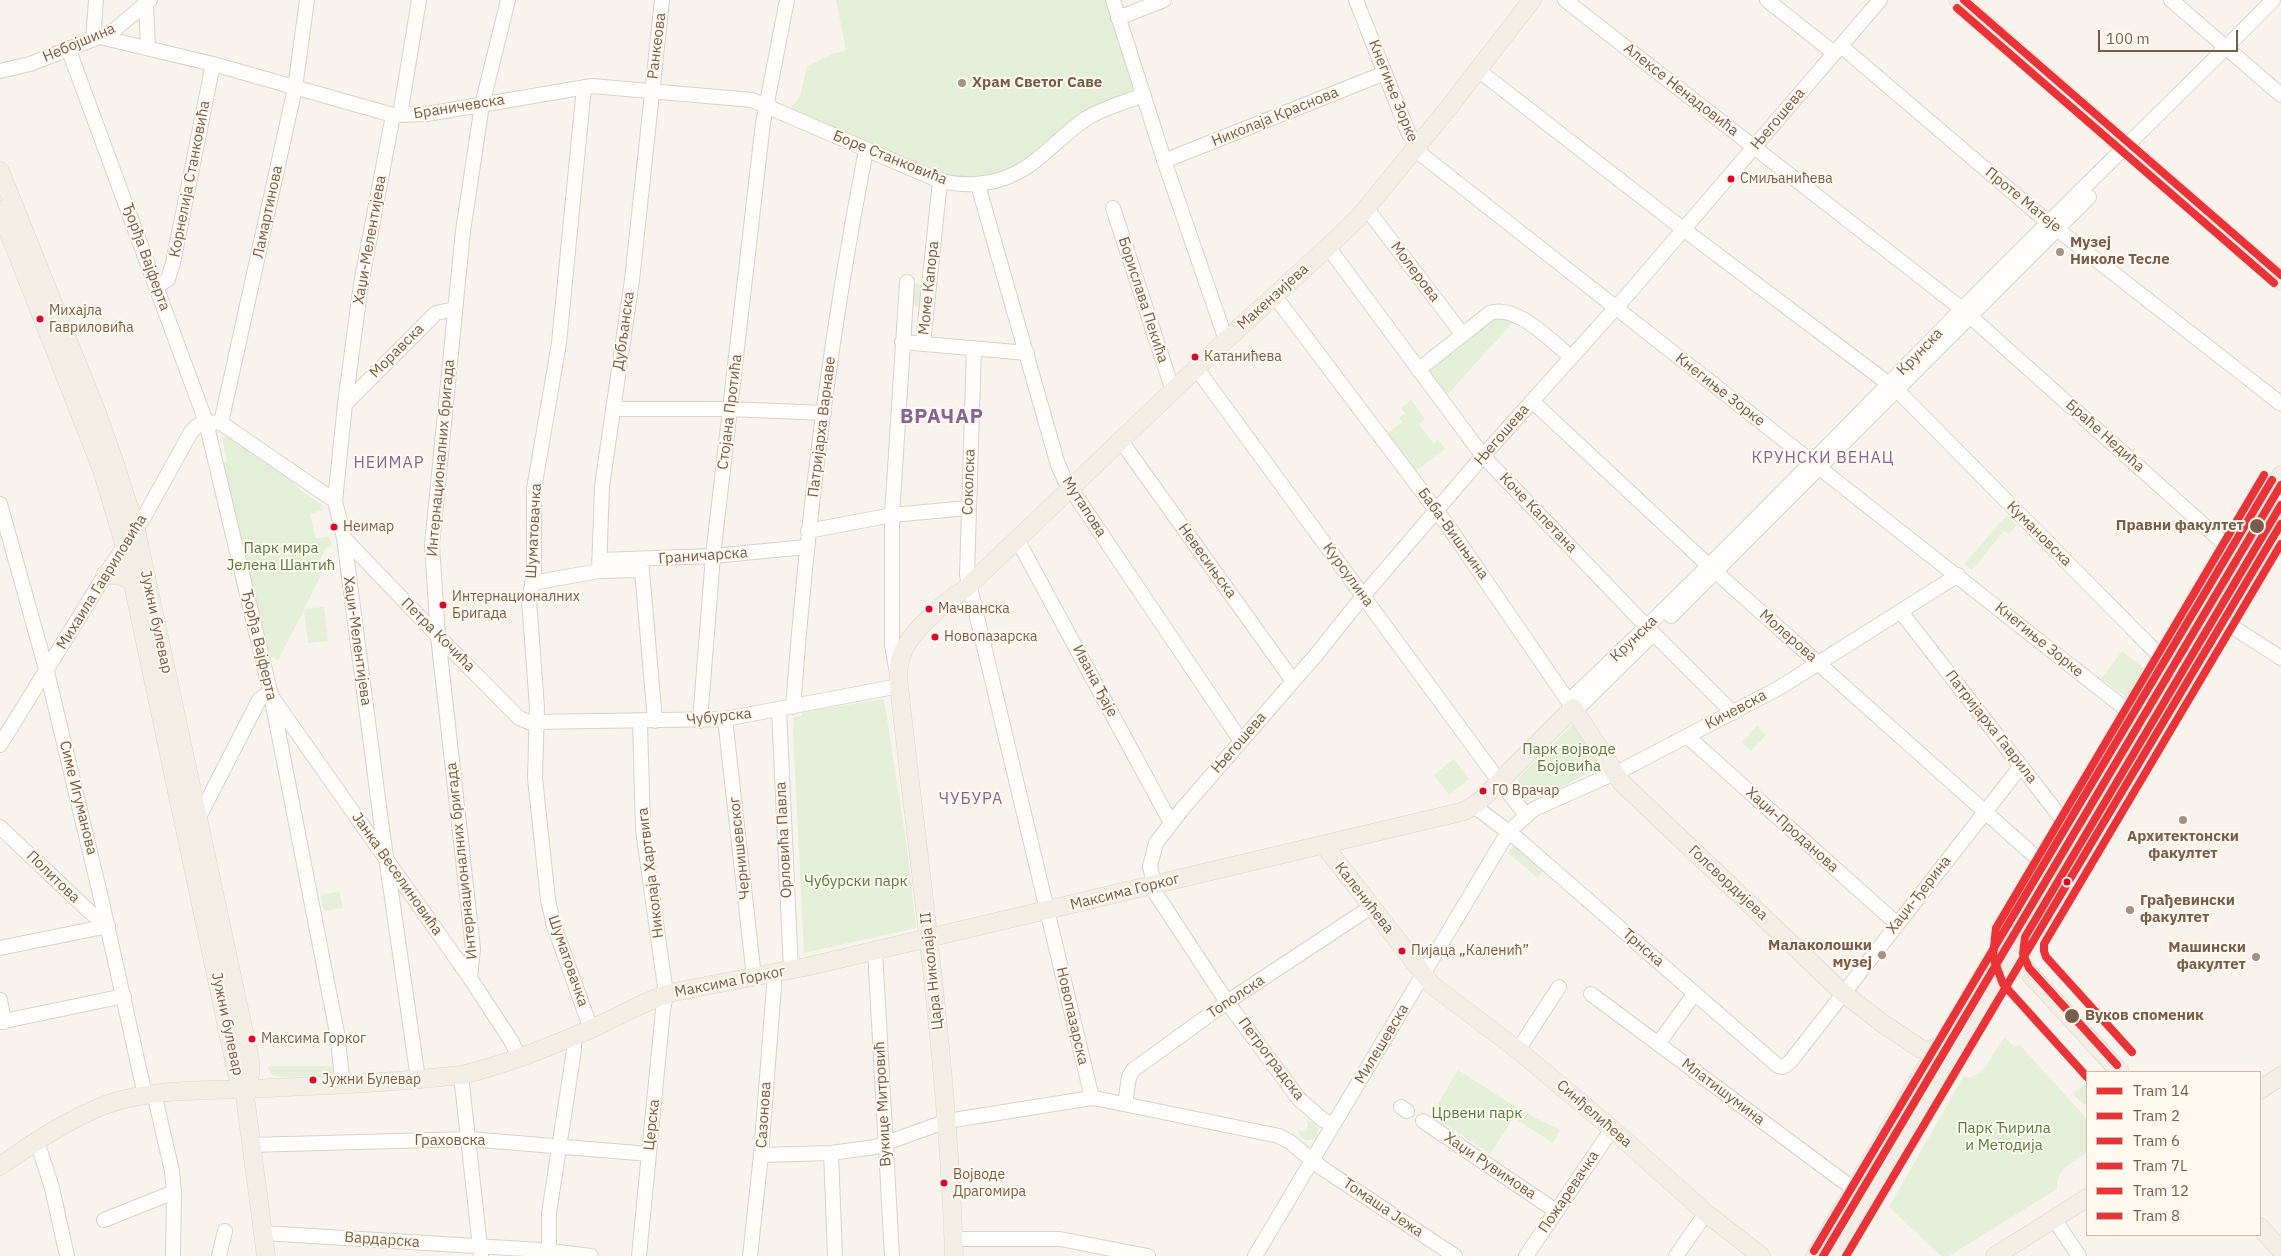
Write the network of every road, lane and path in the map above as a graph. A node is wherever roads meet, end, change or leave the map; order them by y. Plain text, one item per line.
1 (96, 0) edge
2 (307, 0) edge
3 (419, 0) edge
4 (508, 0) edge
5 (662, 0) edge
6 (787, 0) edge
7 (1113, 0) edge
8 (1164, 0) edge
9 (1356, 0) edge
10 (1532, 0) edge
11 (1565, 0) edge
12 (1767, 0) edge
13 (1880, 0) edge
14 (1958, 0) edge
15 (1972, 0) edge
16 (2171, 0) edge
17 (2273, 0) edge
18 (148, 2) edge
19 (1152, 3) edge
20 (1118, 18) junction
21 (97, 38) junction
22 (68, 48) junction
23 (148, 48) junction
24 (2227, 48) junction
25 (1838, 49) junction
26 (213, 64) junction
27 (1478, 70) junction
28 (0, 71) edge
29 (1385, 73) junction
30 (584, 87) junction
31 (295, 88) junction
32 (652, 91) junction
33 (1144, 95) junction
34 (2281, 95) edge
35 (482, 104) junction
36 (766, 104) junction
37 (396, 115) junction
38 (2133, 146) junction
39 (1754, 147) junction
40 (1416, 148) junction
41 (866, 150) junction
42 (1164, 162) junction
43 (0, 171) edge
44 (940, 182) junction
45 (978, 185) junction
46 (1113, 208) dead end
47 (1366, 209) junction
48 (0, 210) edge
49 (2053, 226) junction
50 (1683, 229) junction
51 (1328, 247) junction
52 (2281, 267) edge
53 (2281, 281) edge
54 (907, 282) dead end
55 (156, 287) junction
56 (1280, 303) dead end
57 (1616, 307) junction
58 (454, 309) junction
59 (1966, 312) junction
60 (1463, 335) junction
61 (1226, 340) junction
62 (902, 342) junction
63 (923, 343) junction
64 (974, 348) junction
65 (1027, 353) junction
66 (1571, 357) junction
67 (1198, 369) junction
68 (1418, 370) junction
69 (1893, 387) junction
70 (1173, 392) junction
71 (1532, 401) junction
72 (345, 404) junction
73 (2281, 404) edge
74 (613, 409) junction
75 (730, 409) junction
76 (824, 413) junction
77 (221, 423) junction
78 (207, 429) junction
79 (1121, 441) junction
80 (1483, 456) junction
81 (1816, 465) junction
82 (2281, 475) edge
83 (1070, 489) junction
84 (335, 501) junction
85 (0, 504) edge
86 (968, 508) junction
87 (1437, 511) junction
88 (2281, 512) edge
89 (892, 515) junction
90 (136, 530) junction
91 (808, 531) junction
92 (344, 538) junction
93 (1017, 539) junction
94 (125, 546) junction
95 (806, 547) junction
96 (2235, 552) junction
97 (713, 556) junction
98 (2250, 561) junction
99 (641, 565) junction
100 (599, 566) junction
101 (1712, 568) junction
102 (105, 575) junction
103 (1958, 575) junction
104 (132, 581) junction
105 (532, 583) junction
106 (967, 587) junction
107 (1363, 596) junction
108 (1901, 612) junction
109 (2217, 617) junction
110 (1650, 630) junction
111 (438, 636) junction
112 (892, 636) junction
113 (910, 640) junction
114 (2281, 658) edge
115 (1819, 662) junction
116 (2169, 663) junction
117 (46, 670) junction
118 (2184, 673) junction
119 (899, 681) junction
120 (1293, 681) junction
121 (271, 695) junction
122 (793, 707) junction
123 (1573, 708) junction
124 (779, 710) junction
125 (1733, 712) junction
126 (2136, 718) junction
127 (725, 719) junction
128 (700, 720) junction
129 (655, 721) junction
130 (640, 722) junction
131 (537, 723) junction
132 (2151, 729) junction
133 (1687, 736) junction
134 (1241, 740) junction
135 (0, 745) edge
136 (2021, 766) junction
137 (1614, 773) junction
138 (1499, 781) junction
139 (1474, 806) junction
140 (1984, 812) junction
141 (1526, 815) junction
142 (198, 819) junction
143 (1171, 823) junction
144 (0, 827) edge
145 (2070, 829) junction
146 (1508, 832) junction
147 (2086, 839) junction
148 (1324, 845) junction
149 (386, 860) junction
150 (2047, 867) junction
151 (1152, 884) junction
152 (1371, 907) junction
153 (1047, 911) junction
154 (1896, 923) junction
155 (108, 926) junction
156 (929, 938) junction
157 (2003, 944) junction
158 (0, 948) edge
159 (875, 951) junction
160 (2016, 958) junction
161 (783, 972) junction
162 (1424, 975) junction
163 (470, 978) junction
164 (754, 978) junction
165 (1559, 987) dead end
166 (1842, 992) junction
167 (1695, 993) junction
168 (666, 994) junction
169 (1590, 994) dead end
170 (124, 996) junction
171 (0, 1000) edge
172 (1228, 1002) junction
173 (2, 1022) edge
174 (591, 1029) junction
175 (574, 1036) junction
176 (1658, 1044) junction
177 (1942, 1045) junction
178 (1518, 1050) junction
179 (518, 1056) junction
180 (1778, 1066) joint
181 (2119, 1071) edge
182 (461, 1075) junction
183 (2281, 1076) edge
184 (418, 1080) junction
185 (343, 1084) junction
186 (244, 1089) junction
187 (2261, 1089) edge
188 (150, 1094) junction
189 (1092, 1098) junction
190 (1125, 1104) junction
191 (947, 1121) junction
192 (1333, 1124) junction
193 (1429, 1125) dead end
194 (1612, 1129) junction
195 (469, 1139) junction
196 (38, 1141) junction
197 (250, 1145) junction
198 (885, 1145) junction
199 (560, 1146) junction
200 (831, 1152) junction
201 (649, 1154) junction
202 (761, 1155) junction
203 (1312, 1160) junction
204 (0, 1166) edge
205 (1855, 1190) junction
206 (174, 1192) junction
207 (2086, 1199) edge
208 (1556, 1211) junction
209 (1706, 1213) junction
210 (2054, 1219) junction
211 (104, 1220) dead end
212 (2261, 1228) edge
213 (225, 1231) dead end
214 (263, 1233) junction
215 (954, 1247) edge
216 (480, 1251) edge
217 (2281, 1251) edge
218 (549, 1254) edge
219 (67, 1256) edge
220 (173, 1256) edge
221 (219, 1256) edge
222 (266, 1256) edge
223 (591, 1256) edge
224 (639, 1256) edge
225 (750, 1256) edge
226 (835, 1256) edge
227 (892, 1256) edge
228 (1148, 1256) edge
229 (1254, 1256) edge
230 (1455, 1256) edge
231 (1526, 1256) edge
232 (1676, 1256) edge
233 (1761, 1256) edge
234 (1815, 1256) edge
235 (1838, 1256) edge
236 (1995, 1256) edge
237 (2079, 1256) edge

1 - 21 street
2 - 31 street, Ламартинова
3 - 37 street, Хаџи-Мелентијева
4 - 35 street, Интернационалних бригада
5 - 32 street, Ранкеова
6 - 36 street, Стојана Протића
7 - 20 street
8 - 19 street
9 - 29 street, Кнегиње Зорке
10 - 27 main road, Макензијева
11 - 39 street, Алексе Ненадовића
12 - 25 street, Проте Матеје
13 - 25 street, Његошева
14 - 38 main road
15 - 38 main road
16 - 24 street
17 - 24 street, Крунска
18 - 21 street, Небојшина
18 - 23 street
19 - 20 street
20 - 33 street
21 - 22 street, Небојшина
21 - 23 street, Браничевска
22 - 28 street, Небојшина
22 - 55 street, Ђорђа Вајферта
23 - 26 street, Браничевска
24 - 34 street
24 - 38 street, Крунска
25 - 39 street, Његошева
25 - 49 street, Проте Матеје
26 - 31 street, Браничевска
26 - 55 street, Корнелија Станковића
27 - 40 main road, Макензијева
27 - 50 street
29 - 40 street, Кнегиње Зорке
29 - 42 street, Николаја Краснова
30 - 32 street, Браничевска
30 - 35 street, Браничевска
30 - 105 street, Шуматовачка
31 - 37 street, Браничевска
31 - 77 street, Ламартинова
32 - 36 street, Браничевска
32 - 74 street, Дубљанска
33 - 42 street
33 - 45 street, Боре Станковића
35 - 37 street, Браничевска
35 - 58 street, Интернационалних бригада
36 - 41 street, Боре Станковића
36 - 75 street, Стојана Протића
37 - 72 street, Хаџи-Мелентијева
38 - 49 street, Крунска
38 - 52 main road
38 - 53 main road
39 - 50 street, Његошева
39 - 59 street, Алексе Ненадовића
40 - 47 main road, Макензијева
40 - 57 street, Кнегиње Зорке
41 - 44 street, Боре Станковића
41 - 76 street, Патријарха Варнаве
42 - 61 street
43 - 90 main road, Јужни булевар
44 - 45 street, Боре Станковића
44 - 63 street, Моме Капора
45 - 65 street, Мутапова
46 - 70 street, Борислава Пекића
47 - 51 main road, Макензијева
47 - 60 street, Молерова
48 - 94 main road, Јужни булевар
49 - 59 street, Крунска
49 - 73 street, Проте Матеје
50 - 57 street, Његошева
50 - 69 street
51 - 61 main road, Макензијева
51 - 68 street, Коче Капетана
54 - 62 street, Моме Капора
55 - 78 street, Ђорђа Вајферта
56 - 87 street, Баба-Вишњина
57 - 66 street, Његошева
57 - 81 street, Кнегиње Зорке
58 - 72 street, Моравска
58 - 111 street, Интернационалних бригада
59 - 69 street, Крунска
59 - 96 street, Браће Недића
60 - 66 street
60 - 68 street
61 - 67 main road, Макензијева
62 - 63 street, Моме Капора
62 - 89 street
63 - 64 street
64 - 65 street
64 - 86 street, Соколска
65 - 83 street, Мутапова
66 - 71 street, Његошева
67 - 70 main road, Макензијева
67 - 107 street, Курсулина
68 - 80 street, Коче Капетана
69 - 81 street, Крунска
69 - 116 street, Кумановска
70 - 79 main road, Макензијева
71 - 80 street, Његошева
71 - 101 street, Молерова
72 - 84 street, Хаџи-Мелентијева
74 - 75 street
74 - 100 street, Дубљанска
75 - 76 street
75 - 97 street, Стојана Протића
76 - 91 street, Патријарха Варнаве
77 - 78 street
77 - 84 street
78 - 90 street, Михаила Гавриловића
78 - 121 street, Ђорђа Вајферта
79 - 83 main road, Макензијева
79 - 120 street, Невесињска
80 - 87 street, Његошева
80 - 110 street, Коче Капетана
81 - 101 street, Крунска
81 - 103 street, Кнегиње Зорке
82 - 96 main road
83 - 93 main road, Макензијева
83 - 134 street, Мутапова
84 - 92 street, Хаџи-Мелентијева
85 - 117 street, Симе Игуманова
86 - 89 street
86 - 106 street, Соколска
87 - 107 street, Његошева
87 - 123 street, Баба-Вишњина
88 - 98 main road
89 - 91 street
89 - 112 street
90 - 94 street, Михаила Гавриловића
90 - 142 main road, Јужни булевар
91 - 95 street, Патријарха Варнаве
92 - 111 street, Петра Кочића
92 - 149 street, Хаџи-Мелентијева
93 - 106 main road, Макензијева
93 - 143 street, Ивана Ђаје
94 - 102 street, Михаила Гавриловића
94 - 104 main road, Јужни булевар
95 - 97 street, Граничарска
95 - 122 street, Патријарха Варнаве
96 - 98 street, Браће Недића
96 - 116 main road
97 - 99 street, Граничарска
97 - 128 street, Стојана Протића
98 - 109 main road
99 - 100 street, Граничарска
99 - 129 street
100 - 105 street, Граничарска
101 - 110 street, Крунска
101 - 115 street, Молерова
102 - 104 main road
102 - 117 street, Михаила Гавриловића
103 - 108 street, Кичевска
103 - 126 street, Кнегиње Зорке
104 - 186 main road, Јужни булевар
105 - 131 street, Шуматовачка
106 - 113 main road, Макензијева
106 - 119 main road, Макензијева
106 - 153 street, Новопазарска
107 - 120 street, Његошева
107 - 138 street, Курсулина
108 - 115 street, Кичевска
108 - 136 street, Патријарха Гаврила
109 - 114 street
109 - 118 main road
110 - 123 street, Крунска
110 - 125 street, Коче Капетана
111 - 131 street, Петра Кочића
111 - 163 street, Интернационалних бригада
112 - 113 main road
112 - 119 street
113 - 119 main road, Макензијева
115 - 125 street, Кичевска
115 - 140 street, Молерова
116 - 118 street, Кумановска
116 - 126 main road
117 - 135 street, Михаила Гавриловића
117 - 155 street, Симе Игуманова
118 - 132 main road
119 - 122 street, Чубурска
119 - 156 main road, Цара Николаја II
120 - 134 street, Његошева
121 - 142 street
121 - 149 street, Јанка Веселиновића
121 - 185 street, Ђорђа Вајферта
122 - 124 street, Чубурска
123 - 137 main road, Баба-Вишњина
123 - 138 main road, Крунска
124 - 127 street, Чубурска
124 - 161 street, Орловића Павла
125 - 133 street, Кичевска
126 - 132 street, Кнегиње Зорке
126 - 145 main road
127 - 128 street, Чубурска
127 - 164 street, Чернишевског
128 - 129 street, Чубурска
129 - 130 street, Чубурска
130 - 131 street, Чубурска
130 - 168 street, Николаја Хартвига
131 - 174 street, Шуматовачка
132 - 147 main road
133 - 137 street, Кичевска
133 - 154 street, Хаџи-Проданова
134 - 143 street, Његошева
136 - 140 street, Хаџи-Ђерина
136 - 145 street, Патријарха Гаврила
137 - 141 street, Кичевска
137 - 166 main road, Голсвордијева
138 - 139 main road, Крунска
138 - 141 street, Курсулина
139 - 146 street, Трнска
139 - 148 main road, Максима Горког
140 - 150 street, Молерова
140 - 154 street, Хаџи-Ђерина
141 - 146 street, Кичевска
142 - 186 main road, Јужни булевар
143 - 151 street, Његошева
144 - 155 street, Политова
145 - 147 street, Патријарха Гаврила
145 - 150 main road
146 - 162 street, Милешевска
146 - 167 street, Трнска
147 - 160 main road
148 - 151 main road, Максима Горког
148 - 152 main road, Каленићева
149 - 163 street, Јанка Веселиновића
149 - 184 street, Хаџи-Мелентијева
150 - 157 main road
151 - 153 main road, Максима Горког
151 - 172 street, Петроградска
152 - 162 main road, Каленићева
152 - 172 street, Тополска
153 - 156 main road, Максима Горког
153 - 189 street, Новопазарска
154 - 166 street, Хаџи-Ђерина
155 - 158 street
155 - 170 street, Симе Игуманова
156 - 159 main road, Максима Горког
156 - 191 main road, Цара Николаја II
157 - 160 main road
157 - 177 main road
159 - 161 main road, Максима Горког
159 - 198 street, Вукице Митровић
160 - 181 main road
160 - 235 main road
161 - 164 main road, Максима Горког
161 - 202 street, Сазонова
162 - 178 main road, Синђелићева
162 - 192 street, Милешевска
163 - 179 street, Јанка Веселиновића
164 - 168 main road, Максима Горког
165 - 178 street
166 - 177 main road, Голсвордијева
166 - 180 street, Хаџи-Ђерина
167 - 176 street
167 - 180 street, Трнска
168 - 174 main road, Максима Горког
168 - 201 street, Церска
169 - 176 street, Млатишумина
170 - 173 street
170 - 188 street, Симе Игуманова
171 - 173 street
172 - 190 street, Тополска
172 - 192 street, Петроградска
174 - 175 main road, Максима Горког
175 - 179 main road, Максима Горког
175 - 199 street
176 - 205 street, Млатишумина
177 - 205 main road
178 - 194 main road, Синђелићева
179 - 182 main road, Максима Горког
182 - 184 main road, Максима Горког
182 - 195 street
183 - 187 main road
184 - 185 main road, Максима Горког
185 - 186 main road, Максима Горког
186 - 188 main road, Максима Горког
186 - 197 main road, Јужни булевар
188 - 196 main road, Максима Горког
188 - 206 street, Симе Игуманова
189 - 190 street
189 - 191 street
190 - 203 street
191 - 198 street
191 - 215 main road, Цара Николаја II
192 - 203 street, Милешевска
193 - 208 street, Хаџи Рувимова
194 - 208 street, Пожаревачка
194 - 209 main road, Синђелићева
195 - 197 street, Граховска
195 - 199 street, Граховска
195 - 216 street
196 - 204 main road, Максима Горког
196 - 219 street
197 - 214 main road, Јужни булевар
198 - 200 street
198 - 227 street, Вукице Митровић
199 - 201 street, Граховска
199 - 218 street
200 - 202 street
200 - 226 street
201 - 224 street, Церска
202 - 225 street, Сазонова
203 - 229 street, Милешевска
203 - 230 street, Томаша Јежа
205 - 234 main road
206 - 211 street
206 - 220 street, Симе Игуманова
207 - 210 main road
208 - 231 street, Пожаревачка
209 - 232 street
209 - 233 main road, Синђелићева
210 - 236 main road
210 - 237 street
212 - 217 main road
213 - 221 street
214 - 216 street, Вардарска
214 - 222 main road, Јужни булевар
215 - 228 street
216 - 218 street, Вардарска
218 - 223 street, Вардарска

